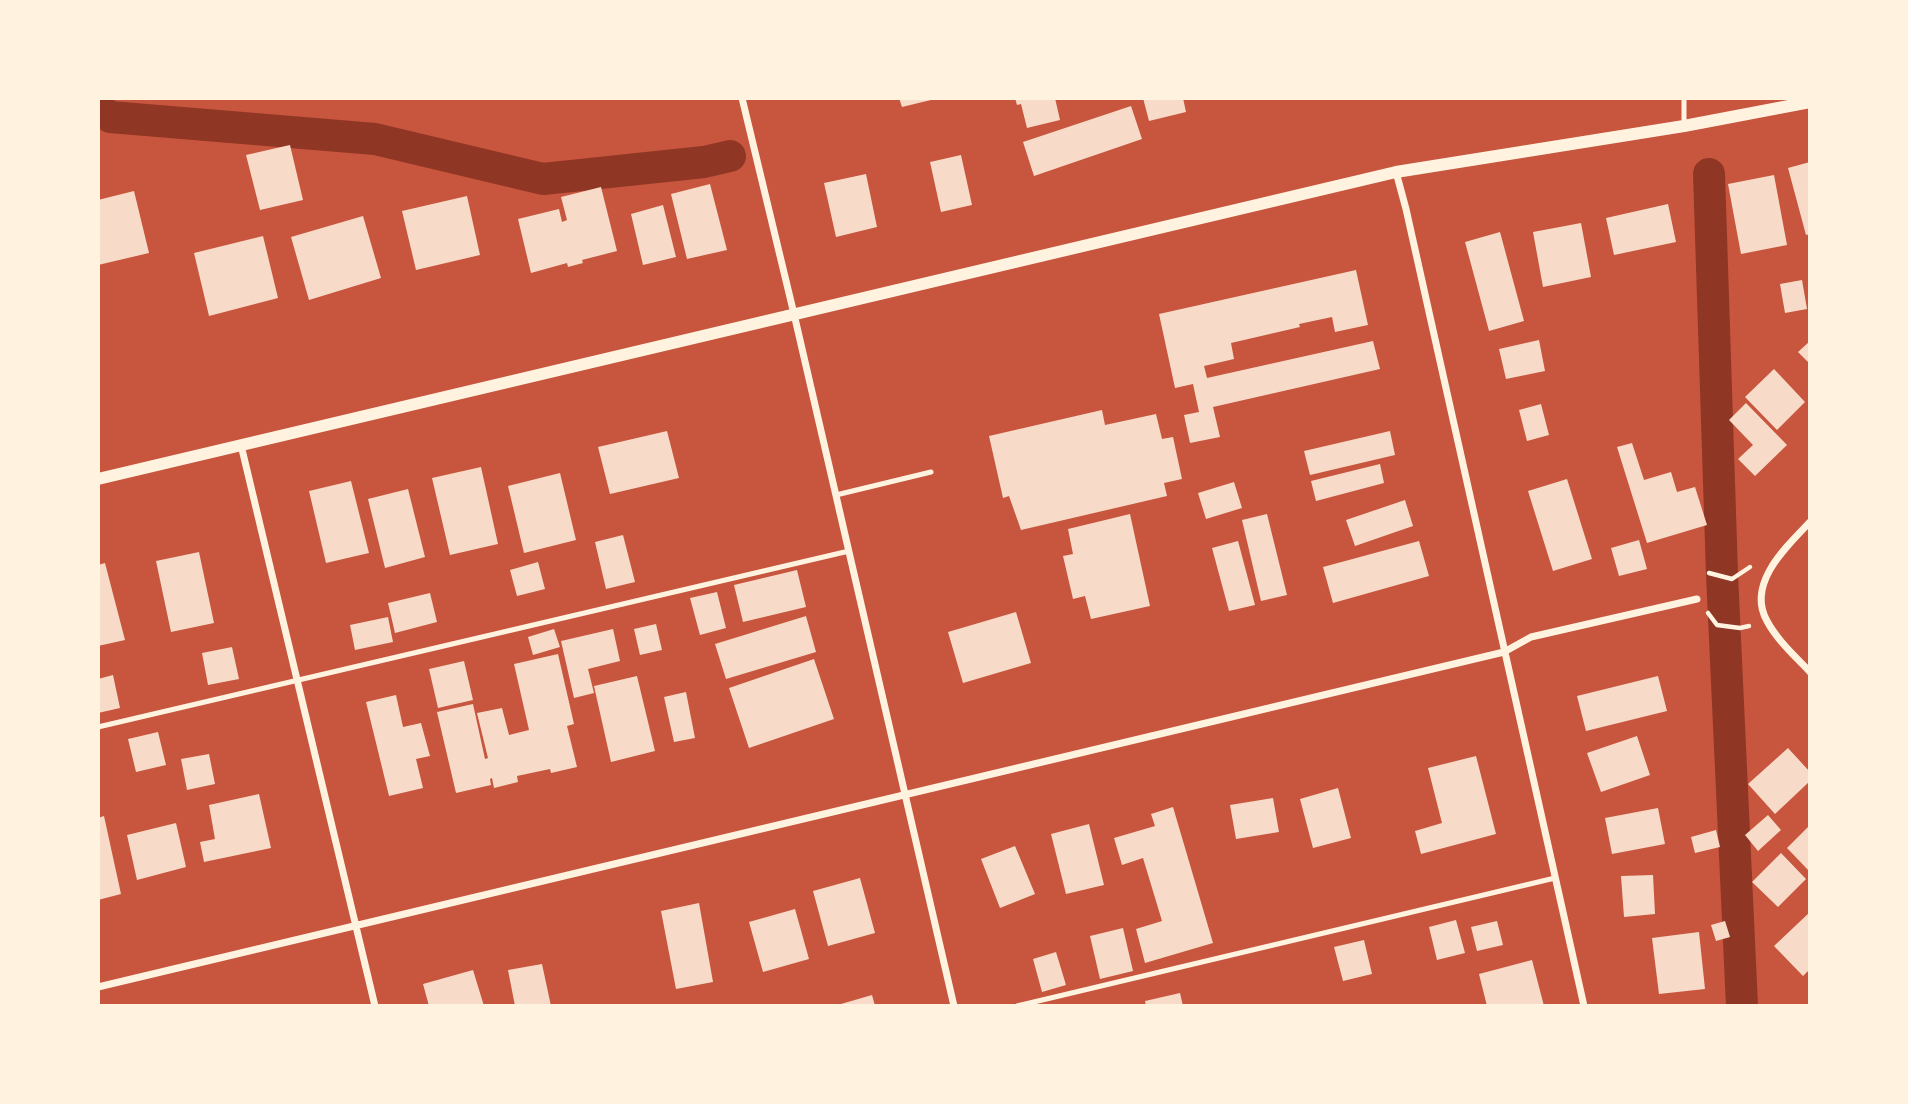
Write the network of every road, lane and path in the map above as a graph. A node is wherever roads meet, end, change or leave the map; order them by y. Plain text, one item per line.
1 (742, 98) edge
2 (1684, 98) edge
3 (1810, 102) edge
4 (1684, 126) junction
5 (1396, 172) junction
6 (794, 314) junction
7 (241, 445) junction
8 (931, 472) dead end
9 (98, 478) edge
10 (836, 495) junction
11 (1810, 522) edge
12 (849, 551) junction
13 (1709, 573) dead end
14 (1732, 579) dead end
15 (1697, 599) dead end
16 (1717, 625) dead end
17 (1740, 628) dead end
18 (1504, 652) junction
19 (1810, 672) edge
20 (297, 680) junction
21 (98, 727) edge
22 (906, 795) junction
23 (1555, 878) junction
24 (355, 925) junction
25 (98, 987) edge
26 (375, 1006) edge
27 (954, 1006) edge
28 (1017, 1006) edge
29 (1584, 1006) edge

1 - 6 street
2 - 4 lane
3 - 4 street
4 - 5 street
5 - 6 street
5 - 18 street
6 - 7 street
6 - 10 street
7 - 9 street
7 - 20 street
8 - 10 lane
10 - 12 street
11 - 19 street
12 - 20 lane
12 - 22 street
13 - 14 path
15 - 18 street
16 - 17 path
18 - 22 street
18 - 23 street
20 - 21 lane
20 - 24 street
22 - 24 street
22 - 27 street
23 - 28 lane
23 - 29 street
24 - 25 street
24 - 26 street

